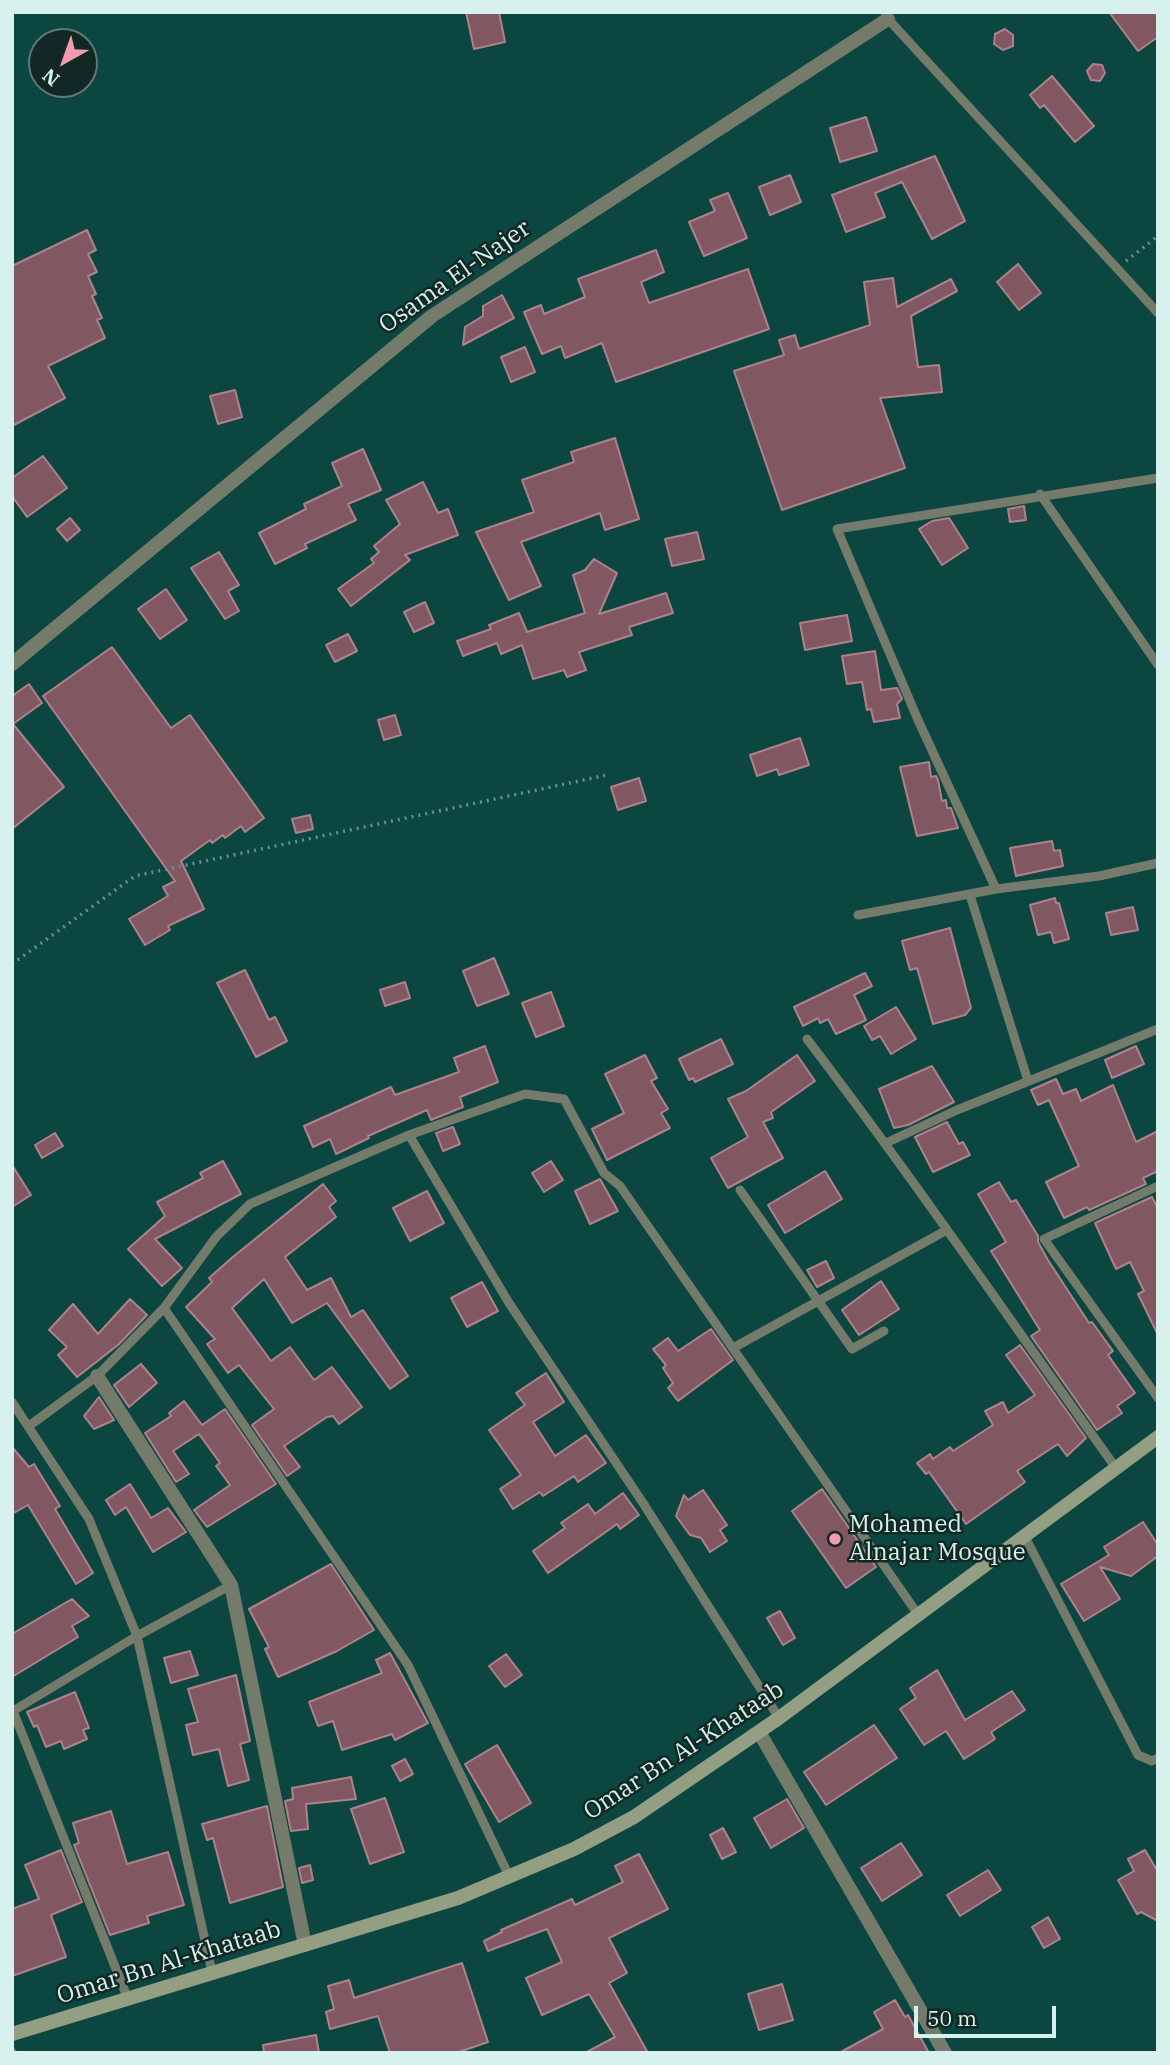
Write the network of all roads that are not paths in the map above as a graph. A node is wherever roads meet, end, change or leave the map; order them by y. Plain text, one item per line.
1 (886, 16) edge
2 (1158, 313) edge
3 (1158, 478) edge
4 (1040, 494) junction
5 (12, 664) edge
6 (1158, 664) edge
7 (1158, 863) edge
8 (996, 889) junction
9 (970, 895) junction
10 (858, 915) dead end
11 (1158, 1029) edge
12 (807, 1039) dead end
13 (1028, 1081) junction
14 (410, 1135) junction
15 (886, 1143) junction
16 (1158, 1186) edge
17 (740, 1190) dead end
18 (945, 1231) junction
19 (817, 1303) junction
20 (164, 1308) junction
21 (884, 1331) dead end
22 (733, 1348) junction
23 (97, 1376) junction
24 (1158, 1398) edge
25 (12, 1402) edge
26 (29, 1426) junction
27 (1158, 1437) edge
28 (1116, 1468) junction
29 (1024, 1535) junction
30 (231, 1585) junction
31 (918, 1613) junction
32 (137, 1636) junction
33 (779, 1718) junction
34 (759, 1732) junction
35 (1158, 1758) edge
36 (510, 1878) junction
37 (305, 1945) junction
38 (212, 1972) junction
39 (128, 1999) junction
40 (12, 2034) edge
41 (945, 2053) edge

1 - 2 lane
1 - 5 street, Osama El-Najer
3 - 4 lane
4 - 6 lane
4 - 8 lane
7 - 8 lane
8 - 9 lane
9 - 10 lane
9 - 13 lane
11 - 13 lane
12 - 15 lane
13 - 15 lane
14 - 20 lane
14 - 22 lane
14 - 33 lane
15 - 18 lane
16 - 24 lane
17 - 19 lane
18 - 19 lane
18 - 28 lane
19 - 21 lane
19 - 22 lane
20 - 23 lane
20 - 36 lane
22 - 31 lane
23 - 26 lane
23 - 30 street
25 - 26 lane
26 - 32 lane
27 - 28 main road, Omar Bn Al-Khataab
28 - 29 main road, Omar Bn Al-Khataab
29 - 31 main road, Omar Bn Al-Khataab
29 - 35 lane
30 - 32 lane
30 - 37 street
31 - 33 main road, Omar Bn Al-Khataab
32 - 38 lane
32 - 39 lane
33 - 34 main road, Omar Bn Al-Khataab
34 - 36 main road, Omar Bn Al-Khataab
34 - 41 street
36 - 37 main road, Omar Bn Al-Khataab
37 - 38 main road, Omar Bn Al-Khataab
38 - 39 main road, Omar Bn Al-Khataab
39 - 40 main road, Omar Bn Al-Khataab

